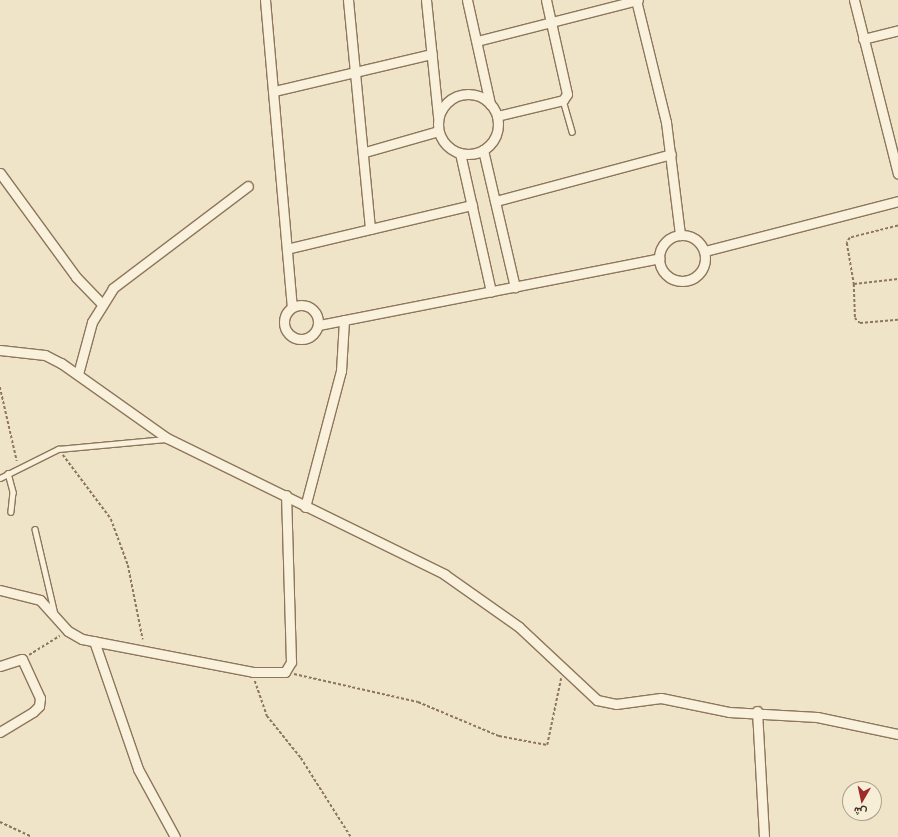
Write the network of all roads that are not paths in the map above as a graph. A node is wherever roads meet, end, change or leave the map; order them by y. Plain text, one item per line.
1 (265, 0) edge
2 (348, 0) edge
3 (426, 0) edge
4 (466, 0) edge
5 (546, 0) edge
6 (636, 0) edge
7 (854, 0) edge
8 (552, 22) junction
9 (898, 30) edge
10 (864, 39) junction
11 (477, 41) junction
12 (432, 54) junction
13 (357, 74) junction
14 (274, 91) junction
15 (563, 100) junction
16 (490, 104) junction
17 (497, 116) junction
18 (438, 117) junction
19 (438, 131) junction
20 (572, 132) dead end
21 (483, 150) junction
22 (365, 152) junction
23 (460, 154) junction
24 (671, 154) junction
25 (0, 173) edge
26 (898, 174) edge
27 (248, 186) dead end
28 (496, 201) junction
29 (898, 201) edge
30 (472, 205) junction
31 (370, 229) junction
32 (680, 235) junction
33 (290, 248) junction
34 (705, 251) junction
35 (659, 258) junction
36 (515, 287) junction
37 (491, 292) junction
38 (102, 304) junction
39 (292, 306) junction
40 (344, 320) junction
41 (318, 325) junction
42 (0, 350) edge
43 (78, 374) junction
44 (168, 438) junction
45 (8, 473) junction
46 (0, 478) edge
47 (286, 495) junction
48 (305, 507) junction
49 (11, 512) dead end
50 (35, 529) dead end
51 (0, 590) edge
52 (55, 614) junction
53 (94, 641) junction
54 (0, 666) edge
55 (757, 711) junction
56 (0, 732) edge
57 (898, 734) edge
58 (175, 837) edge
59 (764, 837) edge

1 - 14 street
2 - 13 street
3 - 12 street
4 - 11 street
5 - 8 street
6 - 8 street
6 - 24 street
7 - 10 street
8 - 11 street
8 - 15 street
9 - 10 street
10 - 26 street
11 - 16 street
12 - 13 street
12 - 18 street
13 - 14 street
13 - 22 street
14 - 33 street
15 - 17 street
15 - 20 lane
16 - 17 street
16 - 18 street
17 - 21 street
18 - 19 street
19 - 22 street
19 - 23 street
21 - 23 street
21 - 28 street
22 - 31 street
23 - 30 street
24 - 28 street
24 - 32 street
25 - 38 street
27 - 38 street
28 - 36 street
29 - 34 street
30 - 31 street
30 - 37 street
31 - 33 street
32 - 34 street
32 - 35 street
33 - 39 street
34 - 35 street
35 - 36 street
36 - 37 street
37 - 40 street
38 - 43 street
39 - 41 street
39 - 41 street
40 - 41 street
40 - 48 street
42 - 43 street
43 - 44 street
44 - 45 lane
44 - 47 street
45 - 46 lane
45 - 49 lane
47 - 48 street
47 - 53 street
48 - 55 street
50 - 52 lane
51 - 52 street
52 - 53 street
53 - 58 street
54 - 56 street
55 - 57 street
55 - 59 street

